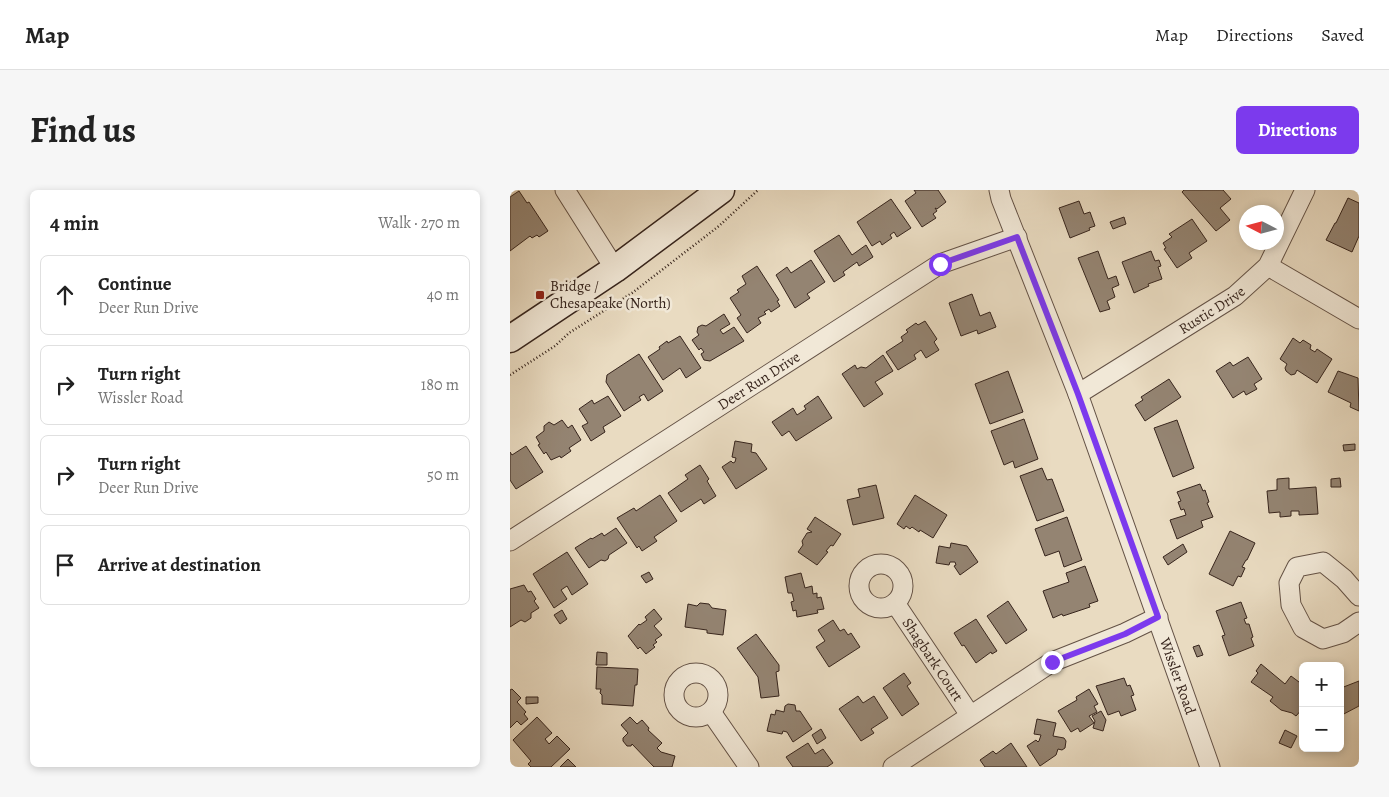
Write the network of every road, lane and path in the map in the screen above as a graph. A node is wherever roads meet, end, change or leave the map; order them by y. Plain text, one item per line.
1 (566, 190) edge
2 (721, 190) edge
3 (758, 190) edge
4 (999, 190) edge
5 (1305, 190) edge
6 (1017, 237) junction
7 (1268, 266) junction
8 (615, 269) junction
9 (1359, 319) edge
10 (510, 339) edge
11 (510, 375) edge
12 (1078, 394) junction
13 (510, 541) edge
14 (1359, 596) edge
15 (895, 603) dead end
16 (1158, 617) junction
17 (1359, 622) edge
18 (711, 712) dead end
19 (970, 715) junction
20 (749, 767) edge
21 (893, 767) edge
22 (1210, 767) edge

1 - 8 street
2 - 8 main road
3 - 11 path
4 - 6 street, Wissler Road
5 - 7 street, Rustic Drive
6 - 12 street, Wissler Road
6 - 13 street, Deer Run Drive
7 - 9 street
7 - 12 street, Rustic Drive
8 - 10 main road
12 - 16 street, Wissler Road
14 - 17 street
15 - 19 street, Shagbark Court
16 - 19 street
16 - 22 street, Wissler Road
18 - 20 street
19 - 21 street

